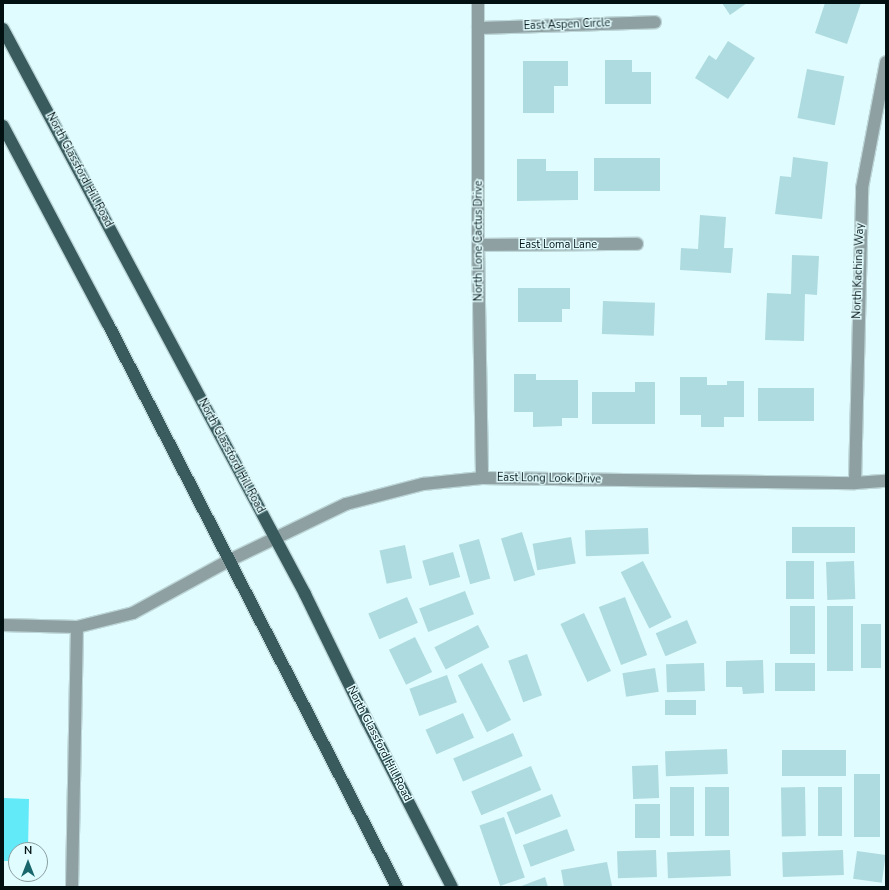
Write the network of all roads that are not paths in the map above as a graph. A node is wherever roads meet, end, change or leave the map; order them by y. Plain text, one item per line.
1 (478, 3) edge
2 (655, 22) dead end
3 (478, 28) junction
4 (3, 29) edge
5 (886, 62) edge
6 (3, 126) edge
7 (637, 244) dead end
8 (478, 245) junction
9 (482, 478) junction
10 (886, 480) edge
11 (855, 483) junction
12 (275, 538) junction
13 (228, 561) junction
14 (3, 625) edge
15 (76, 627) junction
16 (72, 887) edge
17 (397, 887) edge
18 (452, 887) edge

1 - 3 street, North Lone Cactus Drive
2 - 3 street, East Aspen Circle
3 - 8 street, North Lone Cactus Drive
4 - 12 main road, North Glassford Hill Road
5 - 11 street, North Kachina Way
6 - 13 main road
7 - 8 street, East Loma Lane
8 - 9 street, North Lone Cactus Drive
9 - 11 street, East Long Look Drive
9 - 12 street, East Long Look Drive
10 - 11 street, East Long Look Drive
12 - 13 street, East Long Look Drive
12 - 18 main road, North Glassford Hill Road
13 - 15 street, East Long Look Drive
13 - 17 main road
14 - 15 street, East Long Look Drive
15 - 16 street

